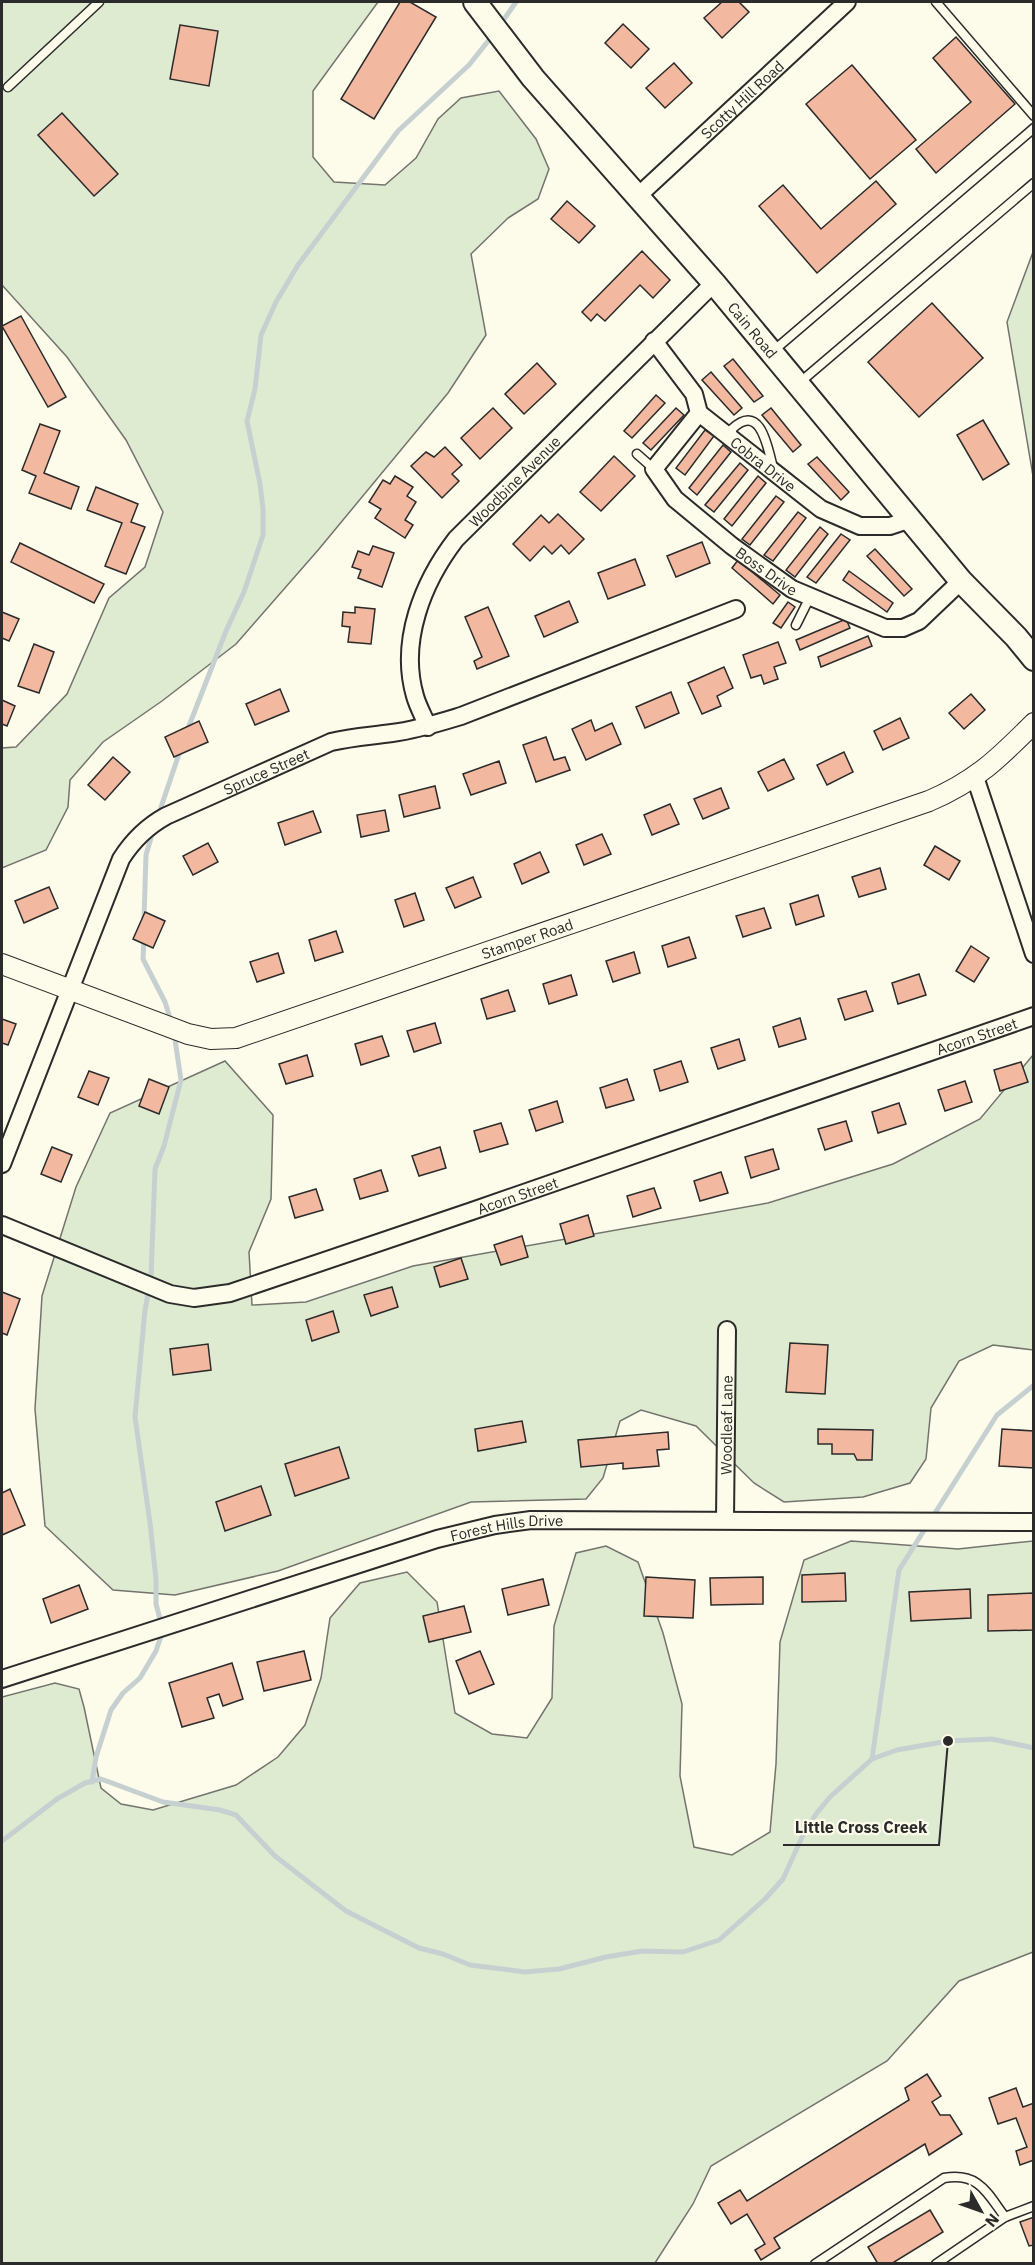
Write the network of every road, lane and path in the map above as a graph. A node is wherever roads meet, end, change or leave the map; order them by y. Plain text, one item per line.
1 (99, 2) edge
2 (475, 2) edge
3 (847, 2) edge
4 (936, 2) edge
5 (8, 87) dead end
6 (1034, 116) edge
7 (1034, 128) edge
8 (1034, 183) edge
9 (638, 196) junction
10 (714, 283) junction
11 (654, 341) junction
12 (772, 352) junction
13 (798, 384) junction
14 (699, 413) junction
15 (732, 438) junction
16 (637, 454) dead end
17 (654, 469) junction
18 (774, 472) junction
19 (911, 519) junction
20 (961, 581) junction
21 (810, 597) junction
22 (736, 609) dead end
23 (796, 625) dead end
24 (1034, 659) edge
25 (1034, 723) edge
26 (428, 727) junction
27 (975, 777) junction
28 (1034, 954) edge
29 (2, 964) edge
30 (71, 990) junction
31 (1034, 1016) edge
32 (2, 1164) edge
33 (2, 1225) edge
34 (728, 1330) dead end
35 (725, 1519) junction
36 (1034, 1522) edge
37 (2, 1679) edge
38 (1034, 2206) edge
39 (1005, 2217) junction
40 (815, 2264) edge
41 (936, 2264) edge

1 - 5 lane
2 - 9 main road, Cain Road
3 - 9 street, Scotty Hill Road
4 - 6 lane
7 - 12 lane
8 - 13 lane
9 - 10 main road, Cain Road
10 - 11 street, Woodbine Avenue
10 - 12 main road, Cain Road
11 - 14 street
11 - 26 street, Woodbine Avenue
12 - 13 main road, Cain Road
13 - 19 main road, Cain Road
14 - 15 street, Cobra Drive
14 - 17 street
15 - 18 street, Cobra Drive
15 - 18 lane
16 - 17 lane
17 - 21 street, Boss Drive
18 - 19 street, Cobra Drive
19 - 20 main road, Cain Road
20 - 21 street, Boss Drive
20 - 24 main road, Cain Road
21 - 23 lane
22 - 26 street, Spruce Street
25 - 27 street, Stamper Road
26 - 30 street, Spruce Street
27 - 28 street
27 - 30 street, Stamper Road
29 - 30 street, Stamper Road
30 - 32 street, Spruce Street
31 - 33 street, Acorn Street
34 - 35 street, Woodleaf Lane
35 - 36 street, Forest Hills Drive
35 - 37 street, Forest Hills Drive
38 - 39 lane
39 - 40 lane
39 - 41 lane

